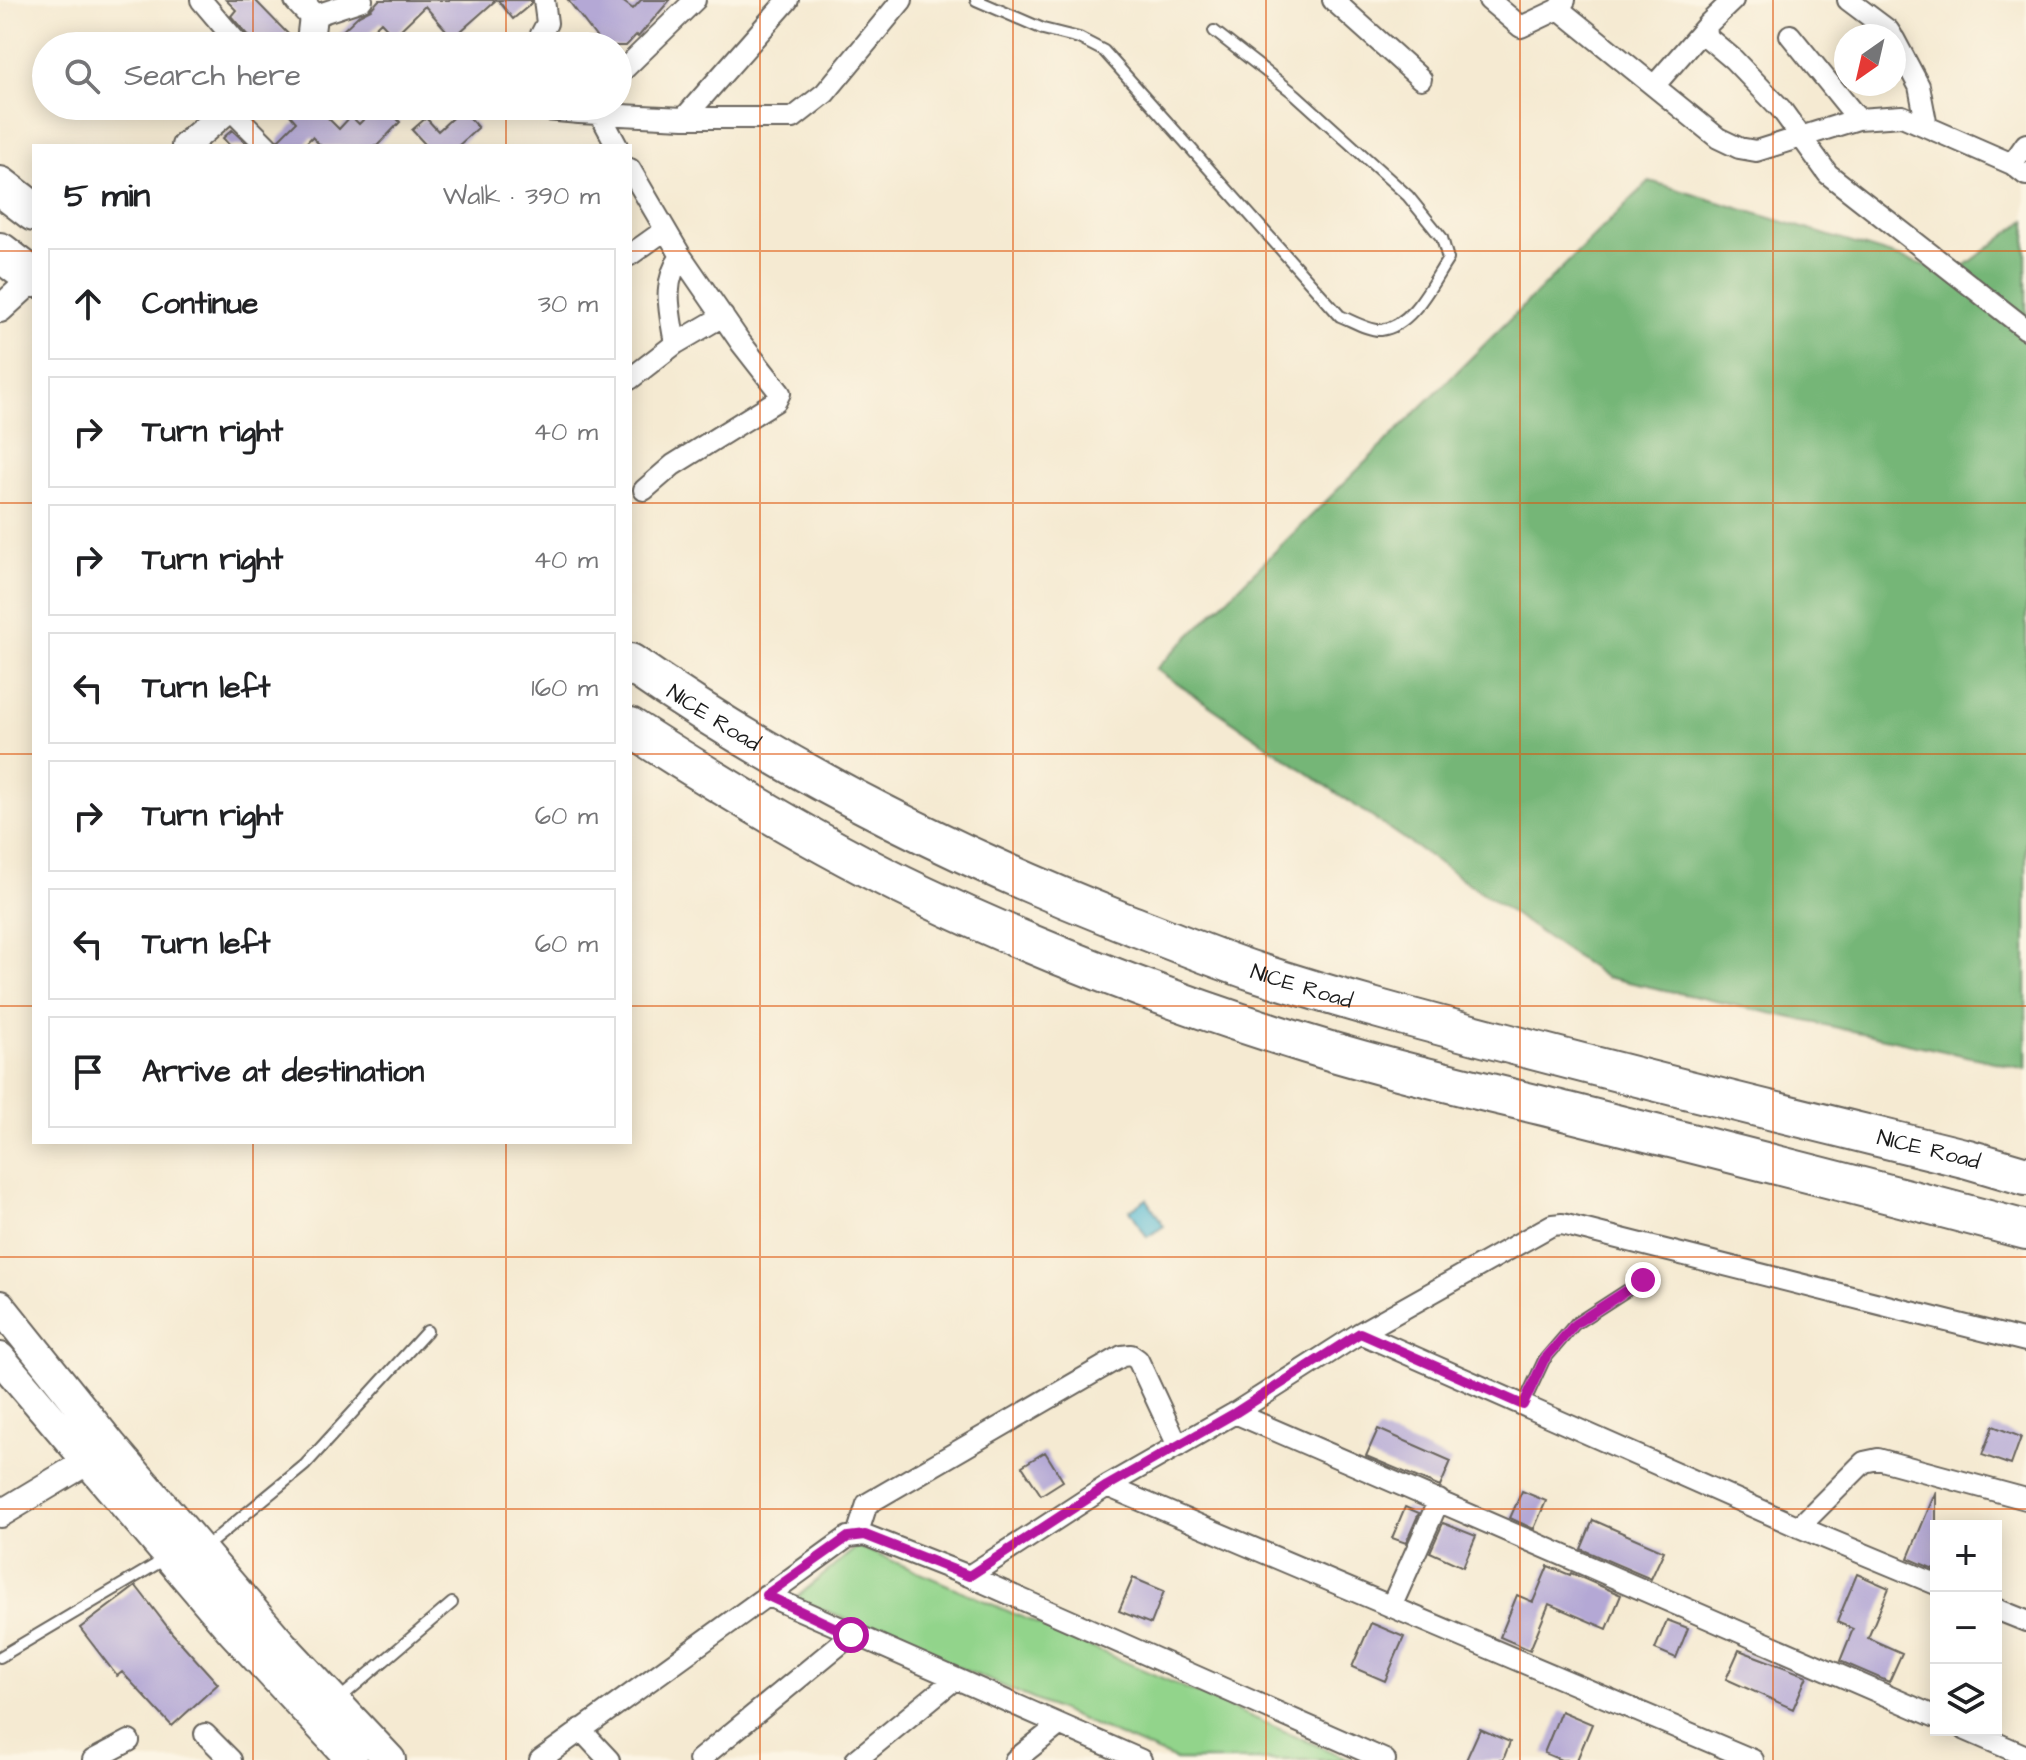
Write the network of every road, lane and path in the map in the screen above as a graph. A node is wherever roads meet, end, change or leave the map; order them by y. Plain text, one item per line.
1 (201, 0) edge
2 (362, 0) edge
3 (544, 0) edge
4 (695, 0) edge
5 (788, 0) edge
6 (902, 0) edge
7 (976, 0) edge
8 (1333, 0) edge
9 (1489, 0) edge
10 (1733, 0) edge
11 (1848, 0) edge
12 (1562, 4) edge
13 (1880, 24) edge
14 (308, 30) edge
15 (1214, 31) dead end
16 (228, 32) edge
17 (542, 32) edge
18 (1701, 32) junction
19 (1790, 35) dead end
20 (632, 61) edge
21 (1906, 62) edge
22 (1421, 79) dead end
23 (1654, 86) junction
24 (632, 114) edge
25 (684, 118) junction
26 (1858, 119) junction
27 (216, 120) edge
28 (243, 120) edge
29 (595, 120) edge
30 (1927, 127) junction
31 (1801, 136) junction
32 (187, 144) edge
33 (265, 144) edge
34 (615, 144) edge
35 (2026, 144) edge
36 (2019, 170) edge
37 (632, 172) edge
38 (0, 186) edge
39 (32, 210) edge
40 (665, 230) junction
41 (0, 252) edge
42 (632, 254) edge
43 (681, 256) junction
44 (32, 276) edge
45 (32, 280) edge
46 (3, 307) edge
47 (723, 316) junction
48 (2026, 329) edge
49 (675, 344) junction
50 (632, 377) edge
51 (644, 490) dead end
52 (632, 664) edge
53 (632, 728) edge
54 (2026, 1176) edge
55 (2026, 1230) edge
56 (1643, 1280) dead end
57 (0, 1306) edge
58 (427, 1331) dead end
59 (1360, 1333) junction
60 (2026, 1341) edge
61 (1, 1362) edge
62 (1523, 1405) junction
63 (1235, 1413) junction
64 (1178, 1446) junction
65 (100, 1454) junction
66 (1107, 1486) junction
67 (2026, 1499) edge
68 (1439, 1500) junction
69 (0, 1514) edge
70 (1799, 1527) junction
71 (857, 1535) junction
72 (201, 1550) junction
73 (169, 1557) junction
74 (969, 1576) junction
75 (1930, 1582) edge
76 (766, 1595) junction
77 (452, 1603) dead end
78 (1391, 1607) junction
79 (2002, 1611) edge
80 (2026, 1621) edge
81 (851, 1635) junction
82 (0, 1657) edge
83 (955, 1679) junction
84 (337, 1702) junction
85 (1930, 1714) edge
86 (1059, 1725) junction
87 (580, 1729) junction
88 (205, 1734) dead end
89 (1980, 1736) edge
90 (129, 1741) dead end
91 (2026, 1756) edge
92 (93, 1760) edge
93 (231, 1760) edge
94 (352, 1760) edge
95 (390, 1760) edge
96 (540, 1760) edge
97 (609, 1760) edge
98 (699, 1760) edge
99 (856, 1760) edge
100 (1015, 1760) edge
101 (1141, 1760) edge
102 (1385, 1760) edge
103 (1753, 1760) edge

1 - 16 street
2 - 14 street
3 - 17 street
4 - 20 street
5 - 25 street
6 - 25 street
7 - 15 lane
8 - 22 street
9 - 12 street
10 - 18 street
11 - 13 street
12 - 23 street
18 - 23 street
18 - 31 street
19 - 26 street
21 - 30 street
23 - 31 street
24 - 25 street
26 - 30 street
26 - 31 street
27 - 32 street
28 - 33 street
29 - 34 street
30 - 36 street
31 - 48 street
35 - 36 street
37 - 40 street
38 - 39 highway
40 - 42 street
40 - 43 street
41 - 44 highway
43 - 47 street
43 - 49 street
45 - 46 street
47 - 49 street
47 - 51 street
49 - 50 street
52 - 54 highway, NICE Road
53 - 55 highway
56 - 62 lane
57 - 65 main road
58 - 72 lane
59 - 60 street
59 - 62 street
59 - 63 street
61 - 65 main road
62 - 70 street
63 - 64 street
63 - 68 street
64 - 66 street
64 - 71 street
65 - 69 street
65 - 72 main road
65 - 73 main road
66 - 74 street
66 - 78 street
67 - 70 street
68 - 78 street
68 - 85 street
70 - 75 street
71 - 74 street
71 - 76 street
72 - 84 main road
73 - 82 lane
73 - 94 main road
74 - 102 street
76 - 81 street
76 - 87 street
77 - 84 lane
78 - 103 street
79 - 80 street
81 - 83 street
81 - 98 street
83 - 86 street
83 - 99 street
84 - 95 main road
86 - 100 street
86 - 101 street
87 - 96 street
87 - 97 street
88 - 93 street
89 - 91 street
90 - 92 street

